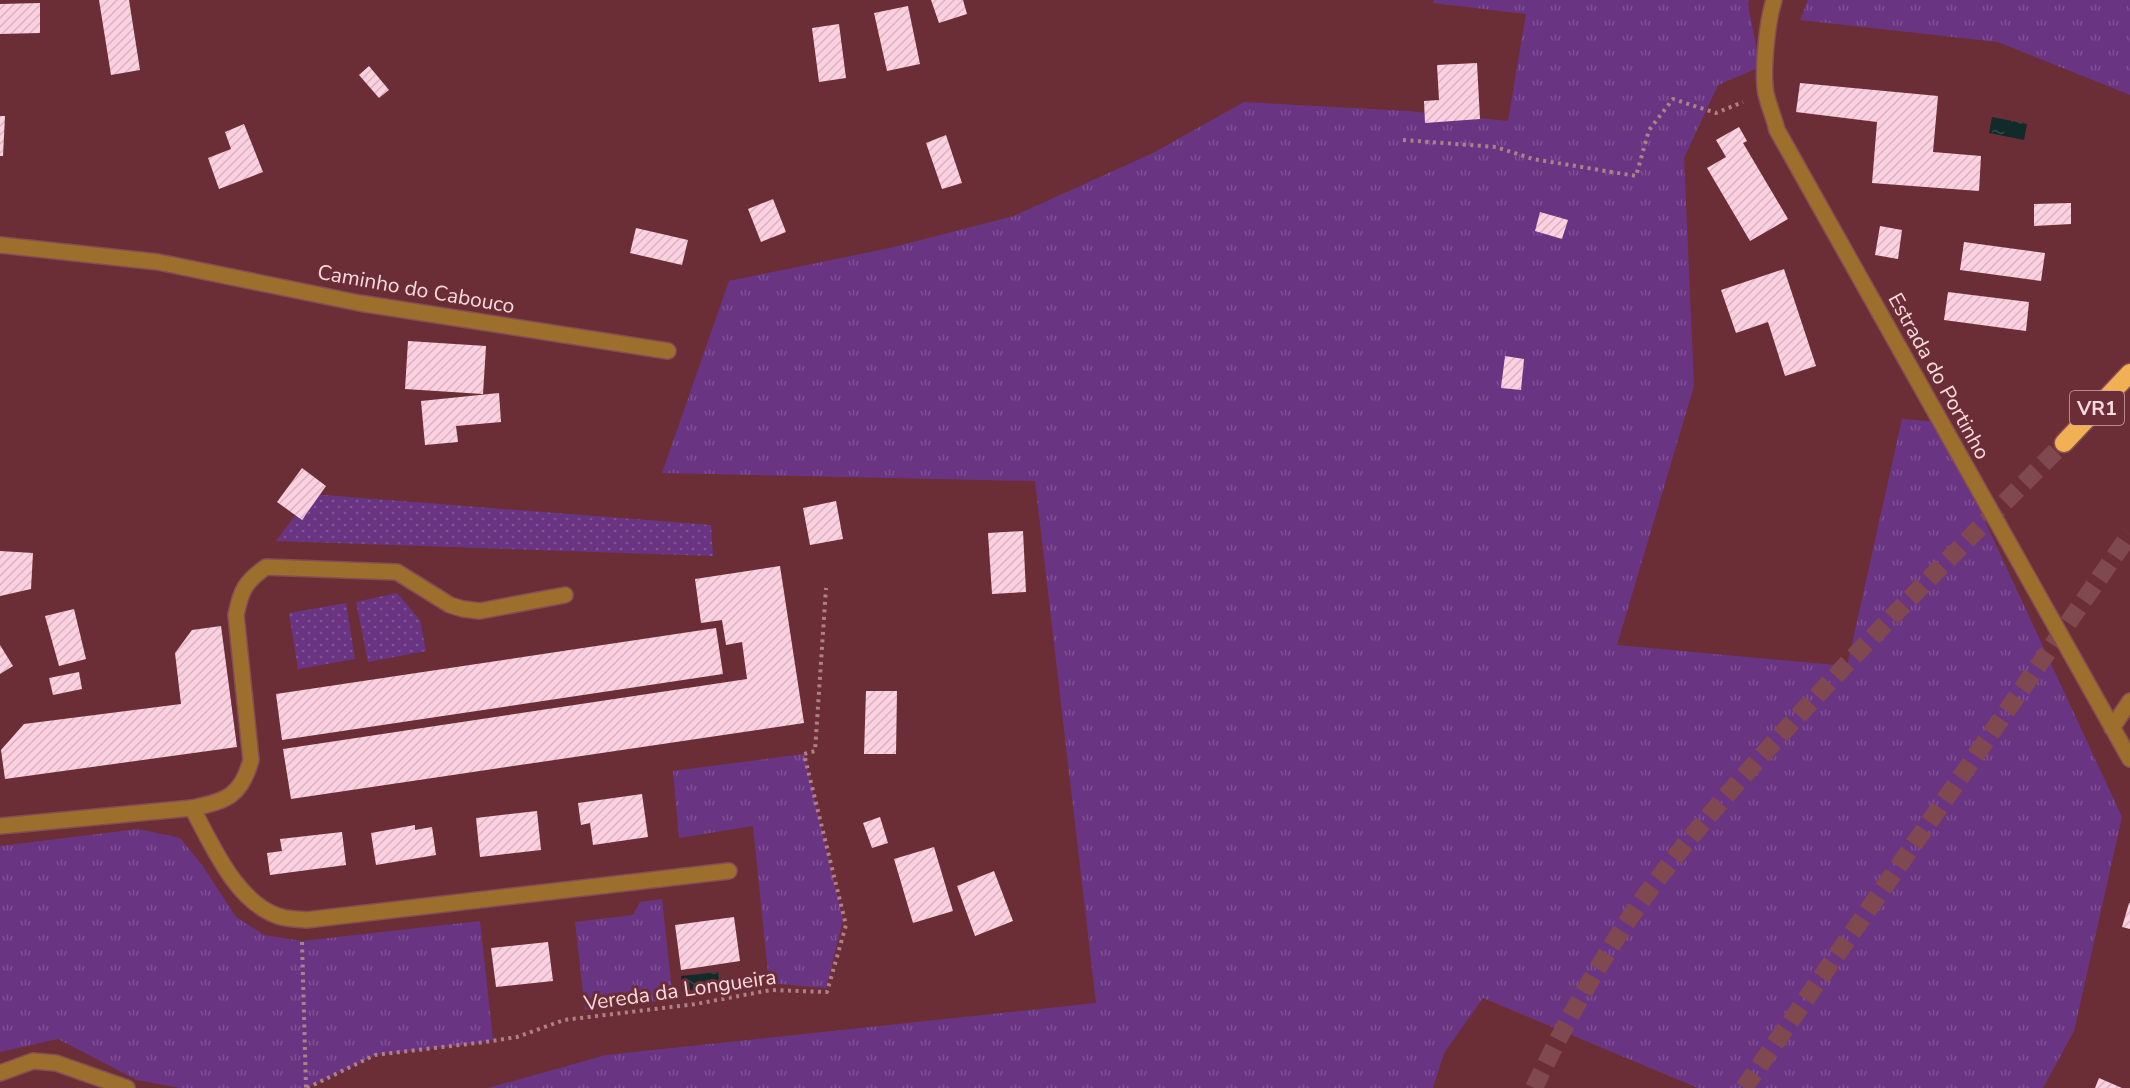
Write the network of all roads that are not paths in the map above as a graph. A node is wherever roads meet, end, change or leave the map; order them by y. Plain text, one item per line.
1 (1774, 0) edge
2 (0, 245) edge
3 (668, 351) dead end
4 (2130, 374) edge
5 (2064, 443) tunnel mouth
6 (565, 595) dead end
7 (2130, 701) edge
8 (2112, 728) junction
9 (2130, 759) edge
10 (192, 808) junction
11 (0, 826) edge
12 (729, 871) dead end
13 (0, 1073) edge
14 (127, 1088) edge

1 - 8 street, Estrada do Portinho
2 - 3 street, Caminho do Cabouco
4 - 5 highway, VR1
6 - 10 street
7 - 8 street
8 - 9 street, Estrada do Portinho
10 - 11 street
10 - 12 street
13 - 14 street

